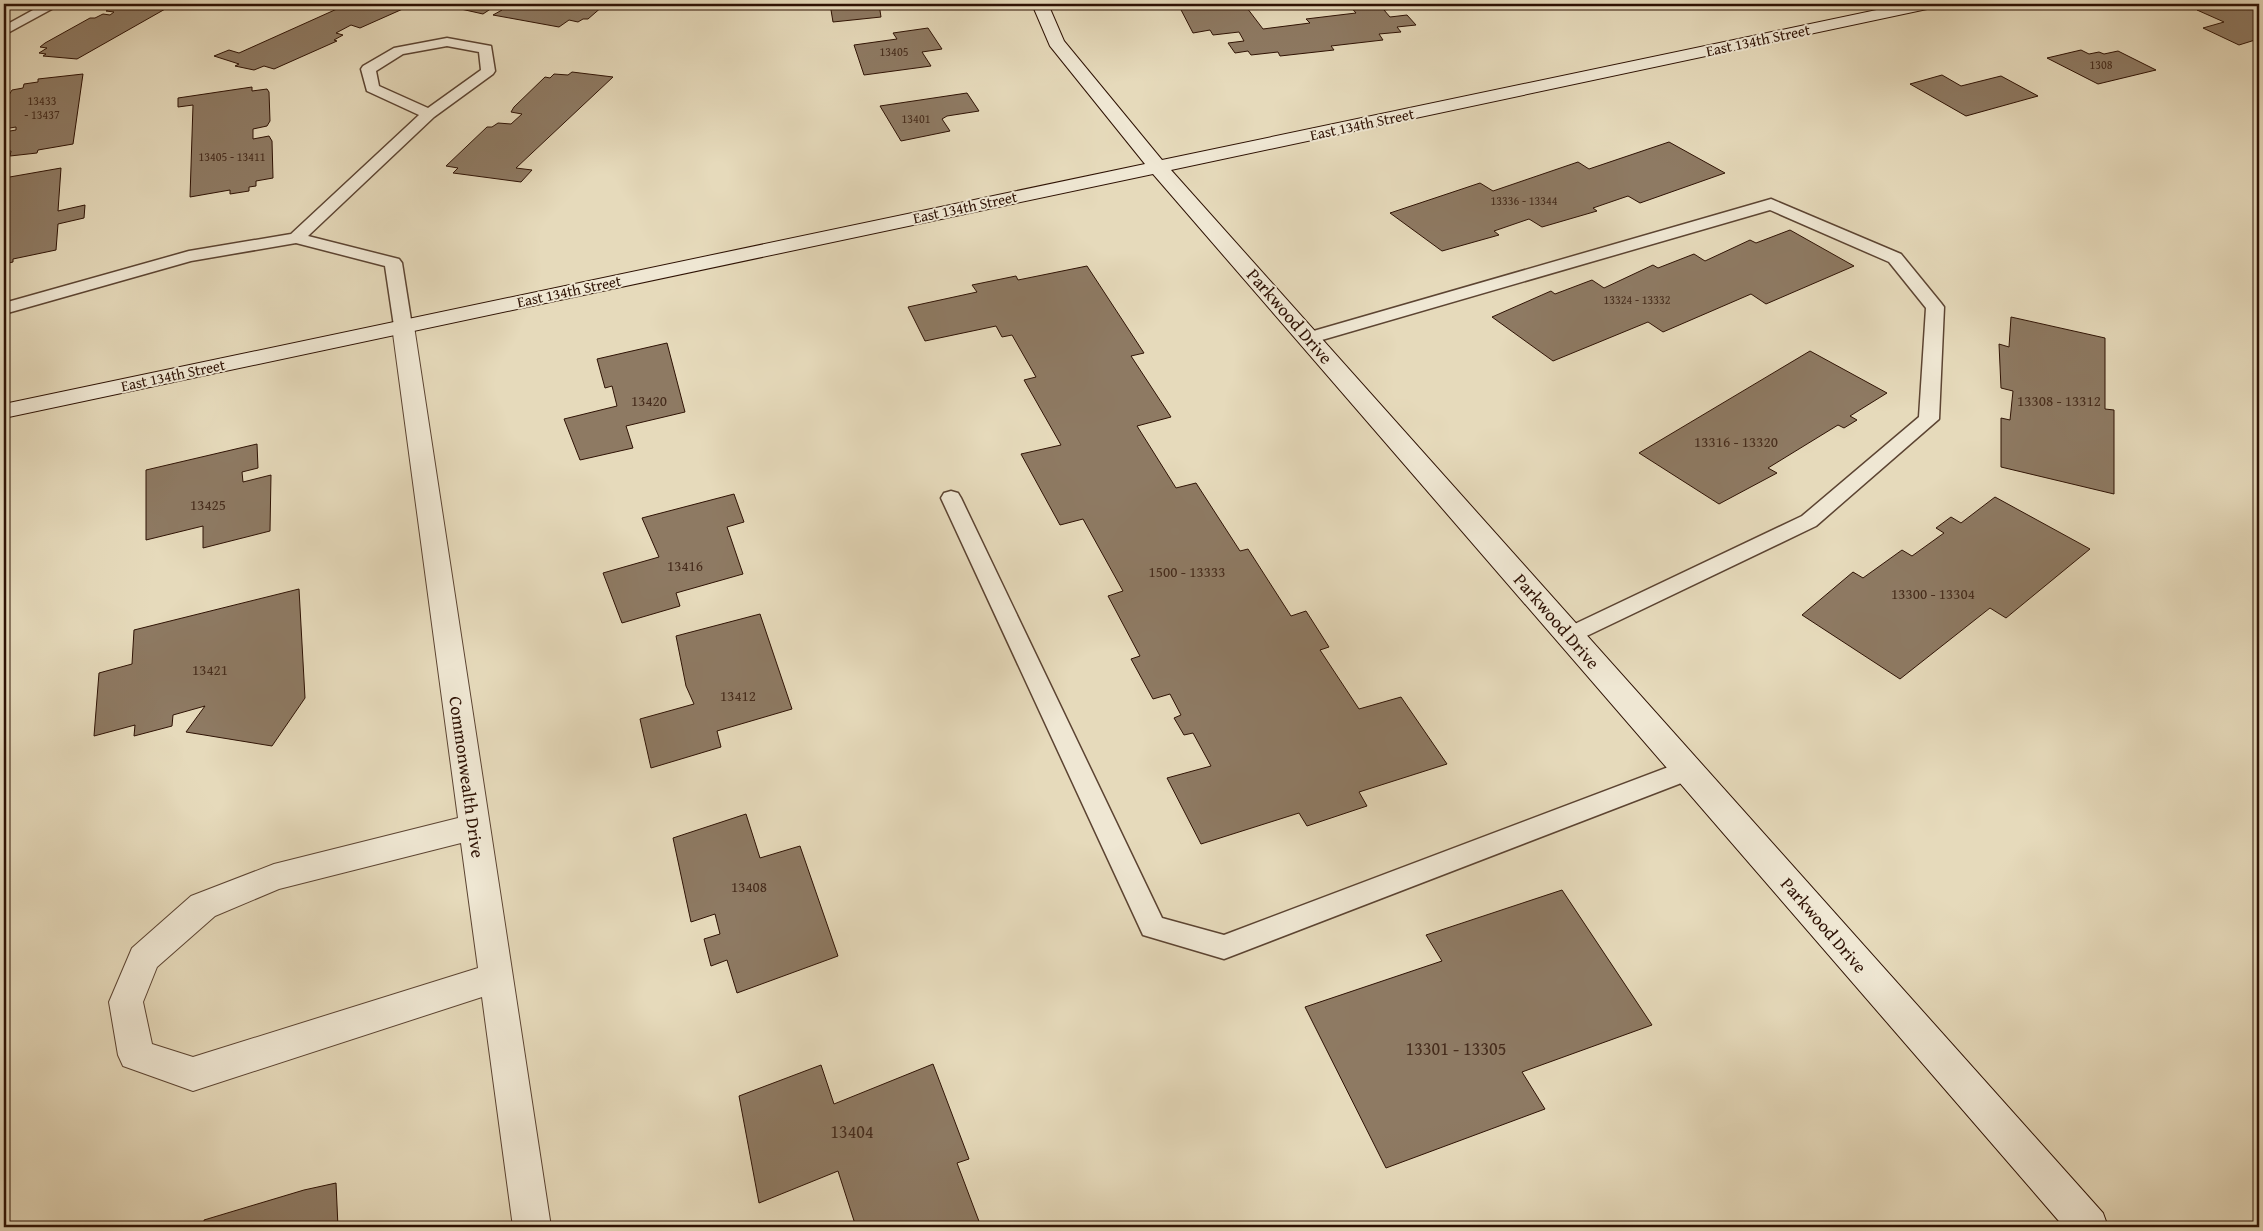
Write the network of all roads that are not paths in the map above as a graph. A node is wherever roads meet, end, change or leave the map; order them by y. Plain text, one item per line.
1 (54, 4) edge
2 (1040, 4) edge
3 (1927, 4) edge
4 (4, 31) edge
5 (429, 114) junction
6 (1158, 167) junction
7 (296, 238) junction
8 (4, 309) edge
9 (403, 326) junction
10 (1310, 338) junction
11 (4, 411) edge
12 (951, 498) dead end
13 (1570, 636) junction
14 (1688, 770) junction
15 (474, 827) junction
16 (496, 977) junction
17 (532, 1227) edge
18 (2089, 1227) edge

1 - 4 lane
2 - 6 street, Parkwood Drive
3 - 6 street, East 134th Street
5 - 5 lane
5 - 7 lane
6 - 9 street, East 134th Street
6 - 10 street, Parkwood Drive
7 - 8 lane
7 - 9 lane
9 - 11 street, East 134th Street
9 - 15 street, Commonwealth Drive
10 - 13 street, Parkwood Drive
10 - 13 lane
12 - 14 lane
13 - 14 street, Parkwood Drive
14 - 18 street, Parkwood Drive
15 - 16 street, Commonwealth Drive
15 - 16 street
16 - 17 street, Commonwealth Drive

